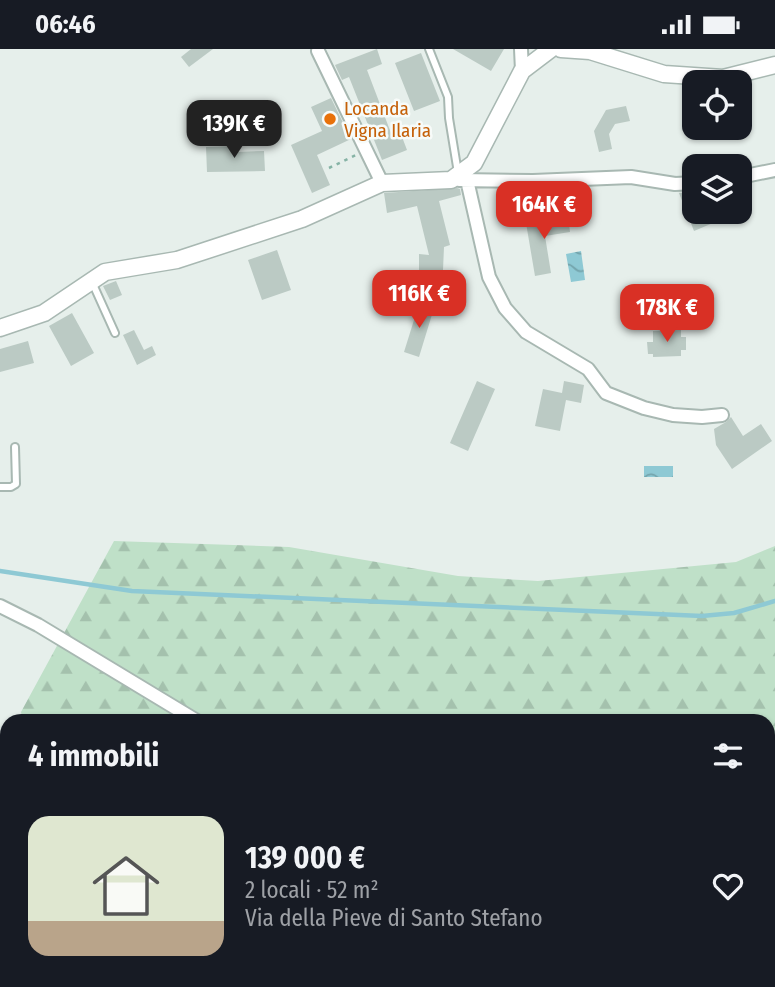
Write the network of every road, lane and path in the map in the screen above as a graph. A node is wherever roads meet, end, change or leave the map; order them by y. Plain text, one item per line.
1 (429, 49) edge
2 (521, 49) edge
3 (551, 49) edge
4 (561, 49) edge
5 (317, 51) dead end
6 (775, 65) edge
7 (522, 71) junction
8 (366, 150) junction
9 (329, 168) dead end
10 (775, 170) edge
11 (752, 175) edge
12 (459, 178) junction
13 (382, 183) junction
14 (682, 184) edge
15 (91, 280) junction
16 (0, 328) edge
17 (115, 333) dead end
18 (723, 415) dead end
19 (15, 447) dead end
20 (0, 487) edge
21 (0, 607) edge
22 (185, 714) edge

1 - 12 lane
2 - 7 street
3 - 7 street
4 - 6 street
5 - 8 street
7 - 12 street
8 - 9 path
8 - 13 street
10 - 11 street
12 - 13 street
12 - 14 street
12 - 18 street
13 - 15 street
15 - 16 street
15 - 17 lane
19 - 20 lane
21 - 22 street

